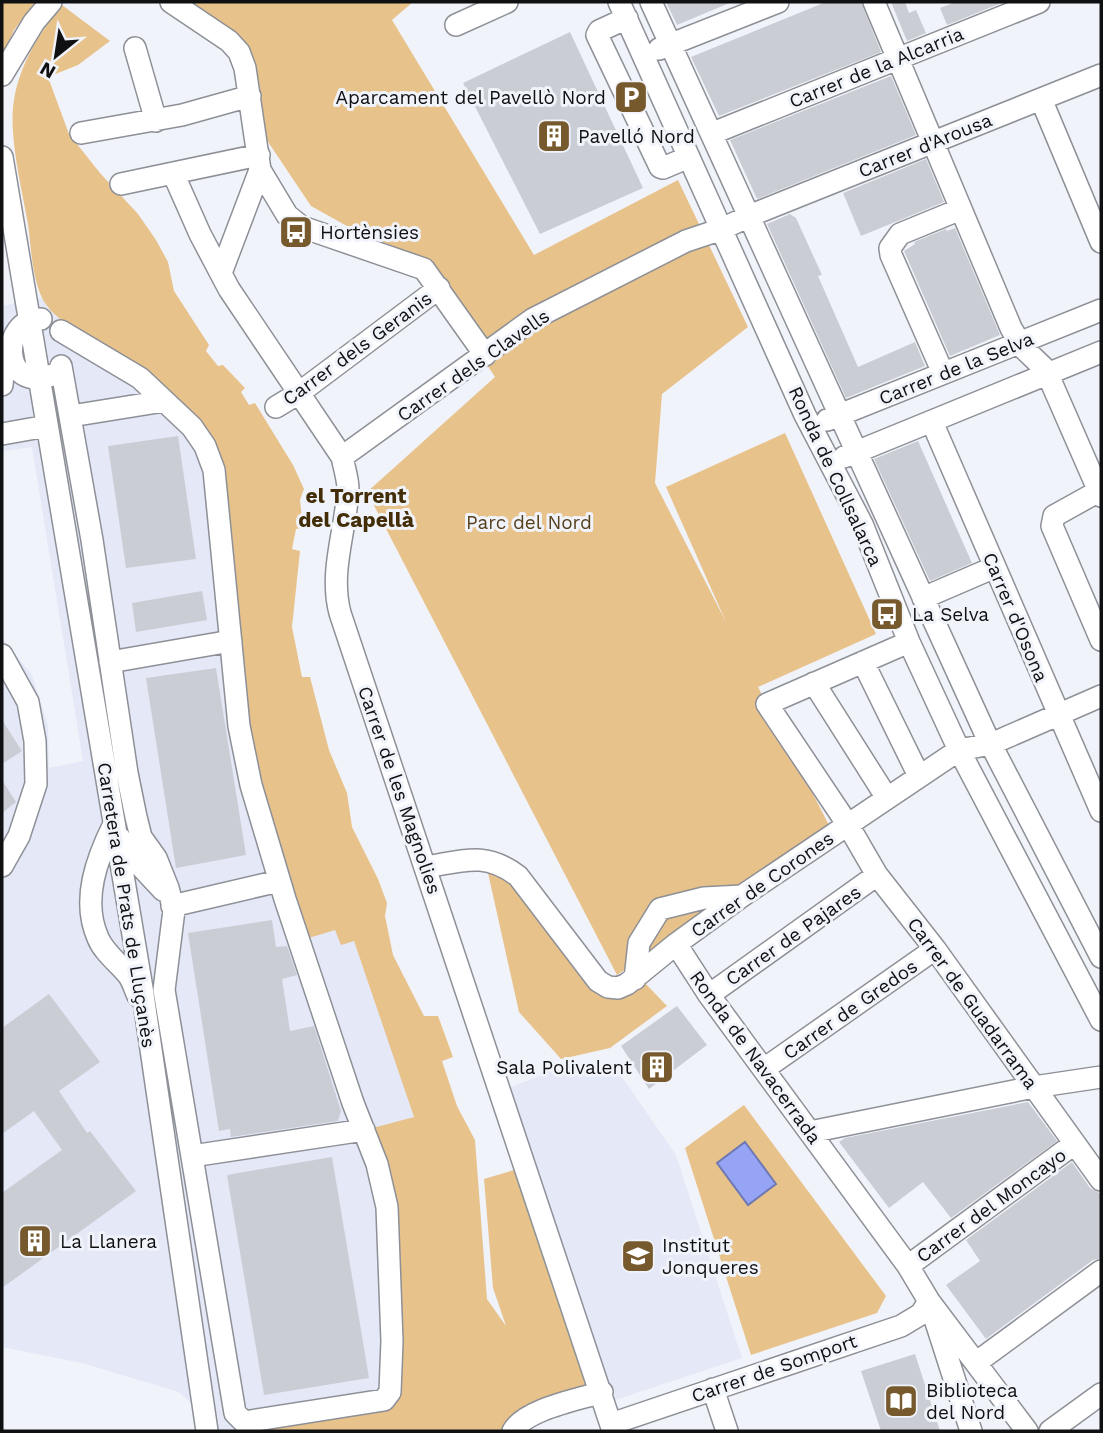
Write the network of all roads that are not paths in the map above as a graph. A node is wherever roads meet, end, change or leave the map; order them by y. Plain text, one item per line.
1 (51, 2) edge
2 (171, 2) edge
3 (507, 2) edge
4 (651, 2) edge
5 (778, 2) edge
6 (874, 2) edge
7 (1039, 2) edge
8 (623, 10) edge
9 (456, 25) dead end
10 (671, 45) junction
11 (135, 48) dead end
12 (644, 55) junction
13 (898, 58) junction
14 (2, 75) edge
15 (1101, 75) edge
16 (250, 96) junction
17 (1041, 99) junction
18 (156, 121) junction
19 (81, 133) dead end
20 (713, 133) junction
21 (933, 142) junction
22 (2, 157) edge
23 (689, 157) junction
24 (260, 163) junction
25 (173, 173) junction
26 (121, 184) dead end
27 (961, 209) junction
28 (750, 216) junction
29 (722, 229) junction
30 (1101, 242) edge
31 (221, 273) junction
32 (23, 286) junction
33 (439, 288) junction
34 (1101, 310) edge
35 (45, 323) junction
36 (1020, 342) junction
37 (5, 343) junction
38 (1101, 352) edge
39 (485, 355) junction
40 (61, 366) junction
41 (943, 373) junction
42 (1048, 375) junction
43 (21, 380) edge
44 (299, 393) junction
45 (2, 397) edge
46 (164, 401) junction
47 (276, 407) dead end
48 (839, 415) junction
49 (71, 416) junction
50 (932, 422) junction
51 (47, 426) junction
52 (811, 426) junction
53 (2, 434) edge
54 (856, 453) junction
55 (342, 457) junction
56 (828, 462) junction
57 (1100, 493) edge
58 (995, 567) junction
59 (923, 598) junction
60 (1101, 640) edge
61 (231, 641) junction
62 (909, 642) junction
63 (2, 654) edge
64 (110, 662) junction
65 (863, 662) junction
66 (814, 683) junction
67 (1101, 696) edge
68 (1059, 715) junction
69 (991, 744) junction
70 (959, 750) junction
71 (919, 776) junction
72 (887, 798) junction
73 (1101, 811) edge
74 (114, 824) junction
75 (848, 825) junction
76 (2, 866) edge
77 (426, 867) junction
78 (877, 875) junction
79 (279, 881) junction
80 (742, 896) junction
81 (172, 906) junction
82 (166, 932) junction
83 (676, 944) junction
84 (103, 946) junction
85 (935, 949) junction
86 (1101, 957) edge
87 (137, 960) junction
88 (635, 979) junction
89 (709, 995) junction
90 (146, 1014) junction
91 (1101, 1020) edge
92 (764, 1069) junction
93 (1101, 1077) edge
94 (1034, 1087) junction
95 (363, 1130) junction
96 (810, 1132) junction
97 (1074, 1143) junction
98 (192, 1156) junction
99 (1101, 1180) edge
100 (908, 1266) junction
101 (1101, 1271) edge
102 (929, 1301) junction
103 (977, 1362) junction
104 (713, 1389) junction
105 (602, 1392) junction
106 (1101, 1394) edge
107 (612, 1428) edge
108 (207, 1431) edge
109 (513, 1431) edge
110 (727, 1431) edge
111 (971, 1431) edge
112 (1027, 1431) edge
113 (1050, 1431) edge

1 - 14 street
2 - 16 street
3 - 9 street
4 - 10 street, Ronda de Collsalarca
5 - 10 street
6 - 13 street
7 - 13 street, Carrer de la Alcarria
8 - 12 street, Ronda de Collsalarca
8 - 23 street
10 - 12 street
10 - 20 street, Ronda de Collsalarca
11 - 18 street
12 - 23 street, Ronda de Collsalarca
13 - 20 street, Carrer de la Alcarria
13 - 21 street
15 - 17 street, Carrer d'Arousa
16 - 18 street
16 - 24 street
17 - 21 street, Carrer d'Arousa
17 - 30 street
18 - 19 street
20 - 28 street, Ronda de Collsalarca
21 - 27 street
21 - 28 street, Carrer d'Arousa
22 - 32 street, Carretera de Prats de Lluçanès
23 - 29 street, Ronda de Collsalarca
24 - 25 street
24 - 31 street
24 - 33 street
25 - 26 street
25 - 31 street, Carrer de les Magnolies
27 - 36 street
27 - 41 street
28 - 29 street, Carrer d'Arousa
28 - 48 street, Ronda de Collsalarca
29 - 39 street, Carrer dels Clavells
29 - 52 street, Ronda de Collsalarca
31 - 44 street, Carrer de les Magnolies
32 - 35 street, Carretera de Prats de Lluçanès
32 - 37 street
33 - 39 street
33 - 44 street, Carrer dels Geranis
34 - 36 street, Carrer de la Selva
35 - 37 street
35 - 40 street, Carretera de Prats de Lluçanès
35 - 43 street, Carretera de Prats de Lluçanès
35 - 46 street
36 - 41 street, Carrer de la Selva
36 - 42 street
37 - 43 street, Carretera de Prats de Lluçanès
38 - 42 street
39 - 55 street, Carrer dels Clavells
40 - 43 street
40 - 49 street, Carretera de Prats de Lluçanès
41 - 48 street, Carrer de la Selva
42 - 50 street
42 - 57 street
43 - 45 street
43 - 51 street, Carretera de Prats de Lluçanès
44 - 47 street, Carrer dels Geranis
44 - 55 street, Carrer de les Magnolies
46 - 49 street
46 - 61 street
48 - 52 street, Carrer de la Selva
48 - 54 street, Ronda de Collsalarca
49 - 64 street, Carretera de Prats de Lluçanès
50 - 54 street
50 - 58 street, Carrer d'Osona
51 - 53 street
51 - 74 street, Carretera de Prats de Lluçanès
52 - 56 street, Ronda de Collsalarca
54 - 56 street
54 - 59 street, Ronda de Collsalarca
55 - 77 street, Carrer de les Magnolies
56 - 62 street, Ronda de Collsalarca
57 - 60 street
58 - 59 street
58 - 68 street, Carrer d'Osona
59 - 69 street, Ronda de Collsalarca
61 - 64 street
61 - 79 street
62 - 65 street
62 - 70 street, Ronda de Collsalarca
63 - 76 street
64 - 81 street, Carretera de Prats de Lluçanès
65 - 66 street
65 - 71 street
66 - 72 street
66 - 75 street, Carrer de Corones
67 - 68 street
68 - 69 street
68 - 73 street, Carrer d'Osona
69 - 70 street
69 - 86 street, Ronda de Collsalarca
70 - 71 street, Carrer de Corones
70 - 91 street, Ronda de Collsalarca
71 - 72 street, Carrer de Corones
72 - 75 street, Carrer de Corones
74 - 81 street
74 - 84 street
74 - 87 street, Carretera de Prats de Lluçanès
75 - 78 street, Carrer de Guadarrama
75 - 80 street, Carrer de Corones
77 - 88 street
77 - 105 street, Carrer de les Magnolies
78 - 85 street, Carrer de Guadarrama
78 - 89 street, Carrer de Pajares
79 - 81 street
79 - 95 street
80 - 83 street, Carrer de Corones
80 - 88 street
81 - 82 street
81 - 98 street, Carretera de Prats de Lluçanès
82 - 87 street
82 - 90 street
83 - 88 street
83 - 89 street, Ronda de Navacerrada
84 - 87 street
84 - 90 street
85 - 92 street, Carrer de Gredos
85 - 94 street, Carrer de Guadarrama
87 - 90 street, Carretera de Prats de Lluçanès
89 - 92 street, Ronda de Navacerrada
90 - 108 street, Carretera de Prats de Lluçanès
92 - 96 street, Ronda de Navacerrada
93 - 94 street
94 - 96 street
94 - 97 street, Carrer de Guadarrama
95 - 98 street
95 - 98 street, Carretera de Prats de Lluçanès
96 - 100 street, Ronda de Navacerrada
97 - 99 street, Carrer de Guadarrama
97 - 100 street, Carrer del Moncayo
100 - 102 street, Ronda de Navacerrada
101 - 103 street
102 - 103 street, Ronda de Navacerrada
102 - 104 street, Carrer de Somport
102 - 111 street
103 - 112 street, Ronda de Navacerrada
104 - 107 street, Carrer de Somport
104 - 110 street
105 - 107 street, Carrer de les Magnolies
105 - 109 street
106 - 113 street

